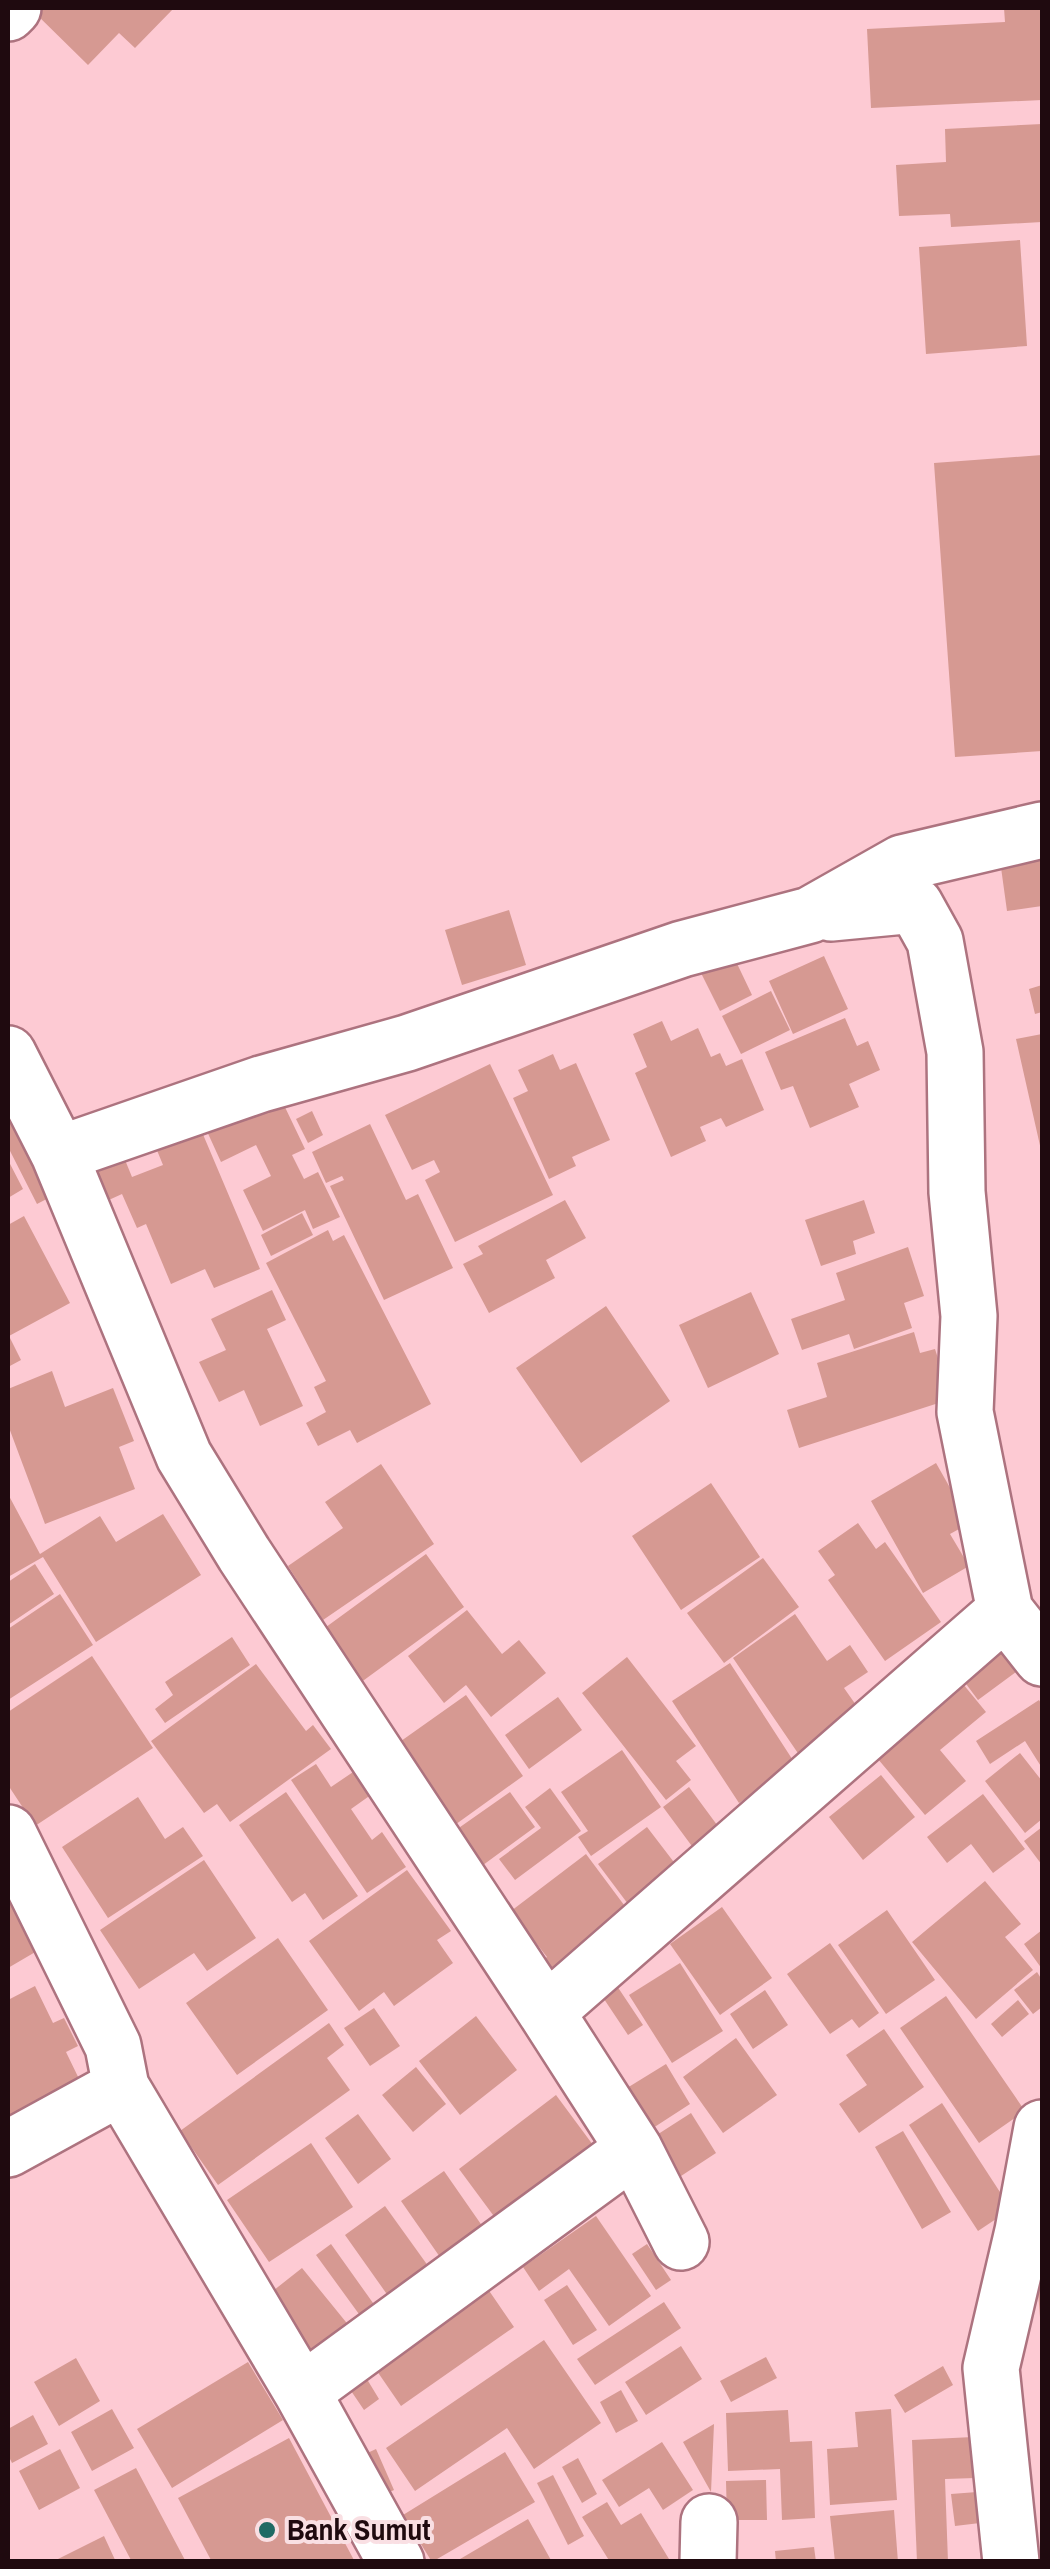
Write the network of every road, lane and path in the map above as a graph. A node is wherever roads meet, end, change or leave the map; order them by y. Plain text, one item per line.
1 (1042, 830) edge
2 (810, 915) junction
3 (8, 1054) edge
4 (59, 1154) junction
5 (1005, 1611) junction
6 (1042, 1658) edge
7 (8, 1833) edge
8 (546, 2012) junction
9 (121, 2087) junction
10 (1042, 2128) edge
11 (8, 2148) edge
12 (634, 2149) junction
13 (681, 2242) dead end
14 (302, 2392) junction
15 (396, 2562) edge
16 (1011, 2562) edge

1 - 2 street
2 - 4 street
2 - 5 street
3 - 4 street
4 - 8 street
5 - 6 street
5 - 8 street
7 - 9 street
8 - 12 street
9 - 11 street
9 - 14 street
10 - 16 street
12 - 13 street
12 - 14 street
14 - 15 street

